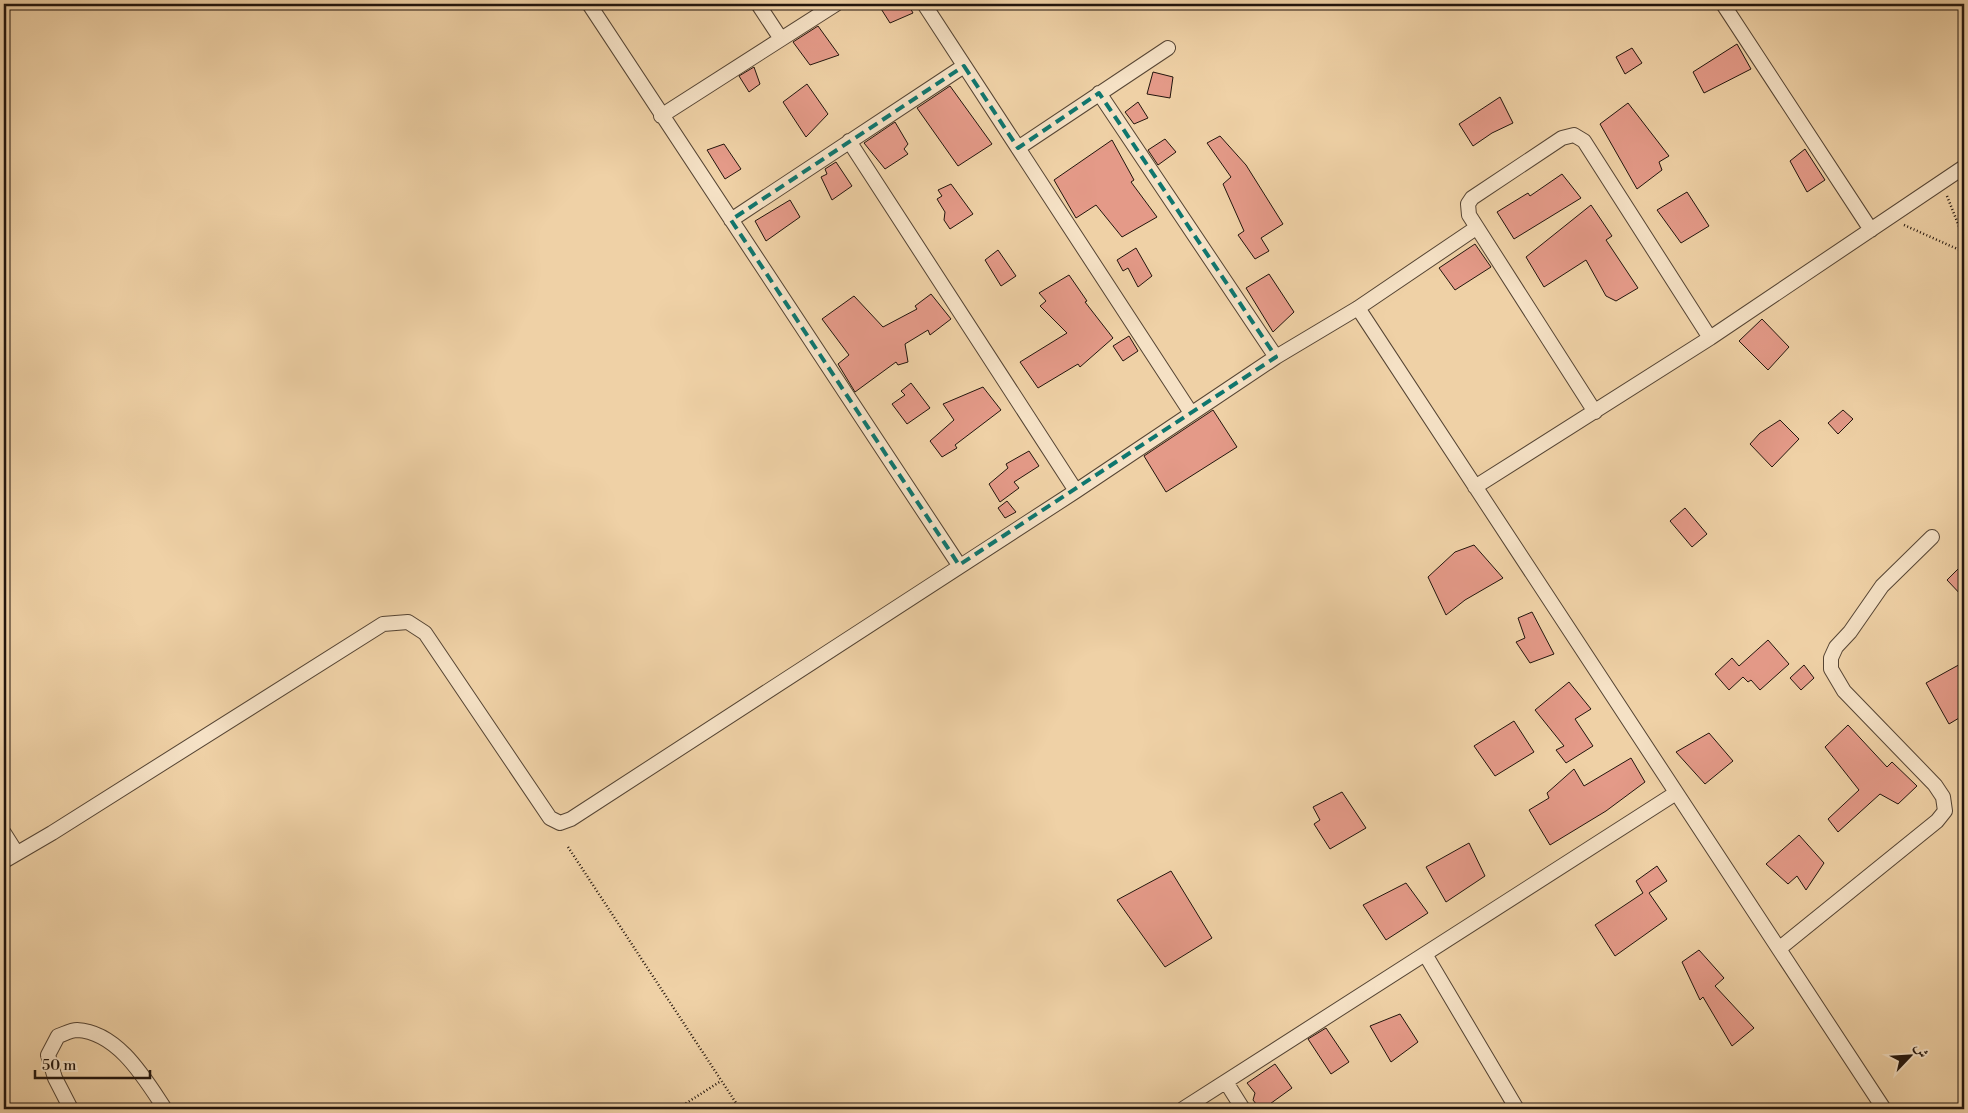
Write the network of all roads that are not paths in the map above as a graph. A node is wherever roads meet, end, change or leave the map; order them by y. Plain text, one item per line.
1 (589, 4) edge
2 (758, 4) edge
3 (836, 4) edge
4 (924, 4) edge
5 (1723, 4) edge
6 (781, 39) junction
7 (1168, 48) dead end
8 (964, 66) junction
9 (1099, 93) junction
10 (661, 116) junction
11 (850, 142) junction
12 (1018, 148) junction
13 (1964, 168) edge
14 (731, 220) junction
15 (1476, 228) junction
16 (1871, 230) junction
17 (1358, 308) junction
18 (1710, 338) junction
19 (1276, 357) junction
20 (1595, 412) junction
21 (1191, 413) junction
22 (1475, 487) junction
23 (1076, 491) junction
24 (1932, 538) dead end
25 (959, 566) junction
26 (1676, 793) junction
27 (4, 833) edge
28 (16, 852) junction
29 (4, 861) edge
30 (1780, 948) junction
31 (1426, 954) junction
32 (1226, 1082) junction
33 (71, 1109) edge
34 (165, 1109) edge
35 (1183, 1109) edge
36 (1243, 1109) edge
37 (1517, 1109) edge
38 (1884, 1109) edge

1 - 10 street
2 - 6 street
3 - 6 street
4 - 8 street
5 - 16 street
6 - 10 street
7 - 9 street
8 - 11 street
8 - 12 street
9 - 12 street
9 - 19 street
10 - 14 street
11 - 14 street
11 - 23 street
12 - 21 street
13 - 16 street
14 - 25 street
15 - 17 street
15 - 18 street
15 - 20 street
16 - 18 street
17 - 19 street
17 - 22 street
18 - 20 street
19 - 21 street
20 - 22 street
21 - 23 street
22 - 26 street
23 - 25 street
24 - 30 street
25 - 28 street
26 - 30 street
26 - 31 street
27 - 28 street
28 - 29 street
30 - 38 street
31 - 32 street
31 - 37 street
32 - 35 street
32 - 36 street
33 - 34 street

